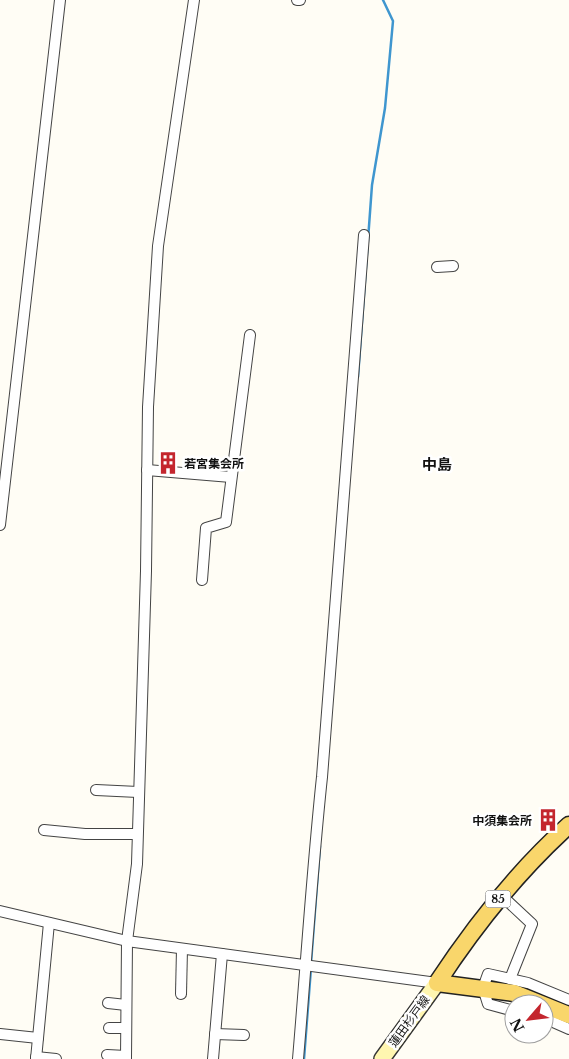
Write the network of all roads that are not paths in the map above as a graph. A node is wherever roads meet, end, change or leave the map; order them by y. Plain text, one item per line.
1 (60, 0) edge
2 (194, 0) edge
3 (364, 235) dead end
4 (453, 266) dead end
5 (437, 268) dead end
6 (250, 335) dead end
7 (147, 470) junction
8 (231, 477) junction
9 (0, 525) edge
10 (202, 580) dead end
11 (96, 790) dead end
12 (138, 792) junction
13 (569, 825) edge
14 (44, 830) dead end
15 (137, 834) junction
16 (501, 895) junction
17 (0, 911) edge
18 (49, 923) junction
19 (127, 941) junction
20 (182, 949) junction
21 (222, 954) junction
22 (307, 964) junction
23 (510, 979) junction
24 (437, 983) junction
25 (482, 988) junction
26 (180, 994) dead end
27 (569, 1000) edge
28 (108, 1003) dead end
29 (126, 1005) junction
30 (504, 1008) edge
31 (569, 1015) edge
32 (554, 1022) edge
33 (109, 1028) dead end
34 (126, 1028) junction
35 (569, 1028) edge
36 (0, 1034) edge
37 (215, 1034) junction
38 (244, 1035) dead end
39 (38, 1038) junction
40 (107, 1055) dead end
41 (36, 1058) edge
42 (126, 1058) edge
43 (56, 1059) edge
44 (213, 1059) edge
45 (298, 1059) edge
46 (382, 1059) edge

1 - 9 street
2 - 7 street
3 - 22 street
4 - 5 street
6 - 8 street
7 - 8 street
7 - 12 street
8 - 10 street
11 - 12 street
12 - 15 street
13 - 16 main road, 85
14 - 15 street
15 - 19 street
16 - 23 street
16 - 24 main road, 85
17 - 18 street
18 - 19 street
18 - 39 street
19 - 20 street
19 - 29 street
20 - 21 street
20 - 26 street
21 - 22 street
21 - 37 street
22 - 24 street
22 - 45 street
23 - 25 street
23 - 27 street
24 - 25 main road
24 - 46 main road, 蓮田杉戸線
25 - 30 street
25 - 31 main road
28 - 29 street
29 - 34 street
32 - 35 street
33 - 34 street
34 - 42 street
36 - 39 street
37 - 38 street
37 - 44 street
39 - 41 street
40 - 42 street
41 - 43 street

